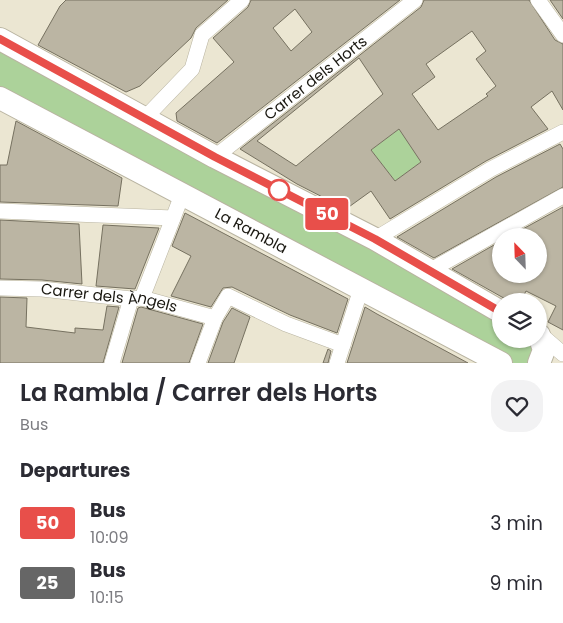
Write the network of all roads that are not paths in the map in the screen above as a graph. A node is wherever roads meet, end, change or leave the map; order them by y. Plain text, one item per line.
1 (242, 0) edge
2 (415, 0) edge
3 (538, 0) edge
4 (563, 34) edge
5 (0, 39) edge
6 (0, 98) edge
7 (145, 118) junction
8 (563, 132) edge
9 (215, 157) junction
10 (182, 195) junction
11 (563, 196) edge
12 (0, 211) edge
13 (173, 218) junction
14 (375, 239) junction
15 (429, 271) junction
16 (0, 288) edge
17 (361, 289) junction
18 (136, 299) junction
19 (492, 307) edge
20 (215, 318) junction
21 (547, 341) edge
22 (343, 346) junction
23 (543, 348) edge
24 (563, 354) edge
25 (112, 363) edge
26 (198, 363) edge
27 (337, 363) edge
28 (501, 363) edge
29 (539, 363) edge

1 - 7 street
2 - 9 street, Carrer dels Horts
3 - 4 street
5 - 7 street
6 - 10 street, La Rambla
7 - 9 street
8 - 14 street
9 - 14 street
10 - 13 street
10 - 17 street, La Rambla
11 - 15 street
12 - 13 street
13 - 18 street
14 - 15 street
15 - 19 street
16 - 18 street, Carrer dels Àngels
17 - 22 street
17 - 28 street, La Rambla
18 - 20 street, Carrer dels Àngels
18 - 25 street
20 - 22 street
20 - 26 street
21 - 24 street
22 - 27 street
23 - 29 street

